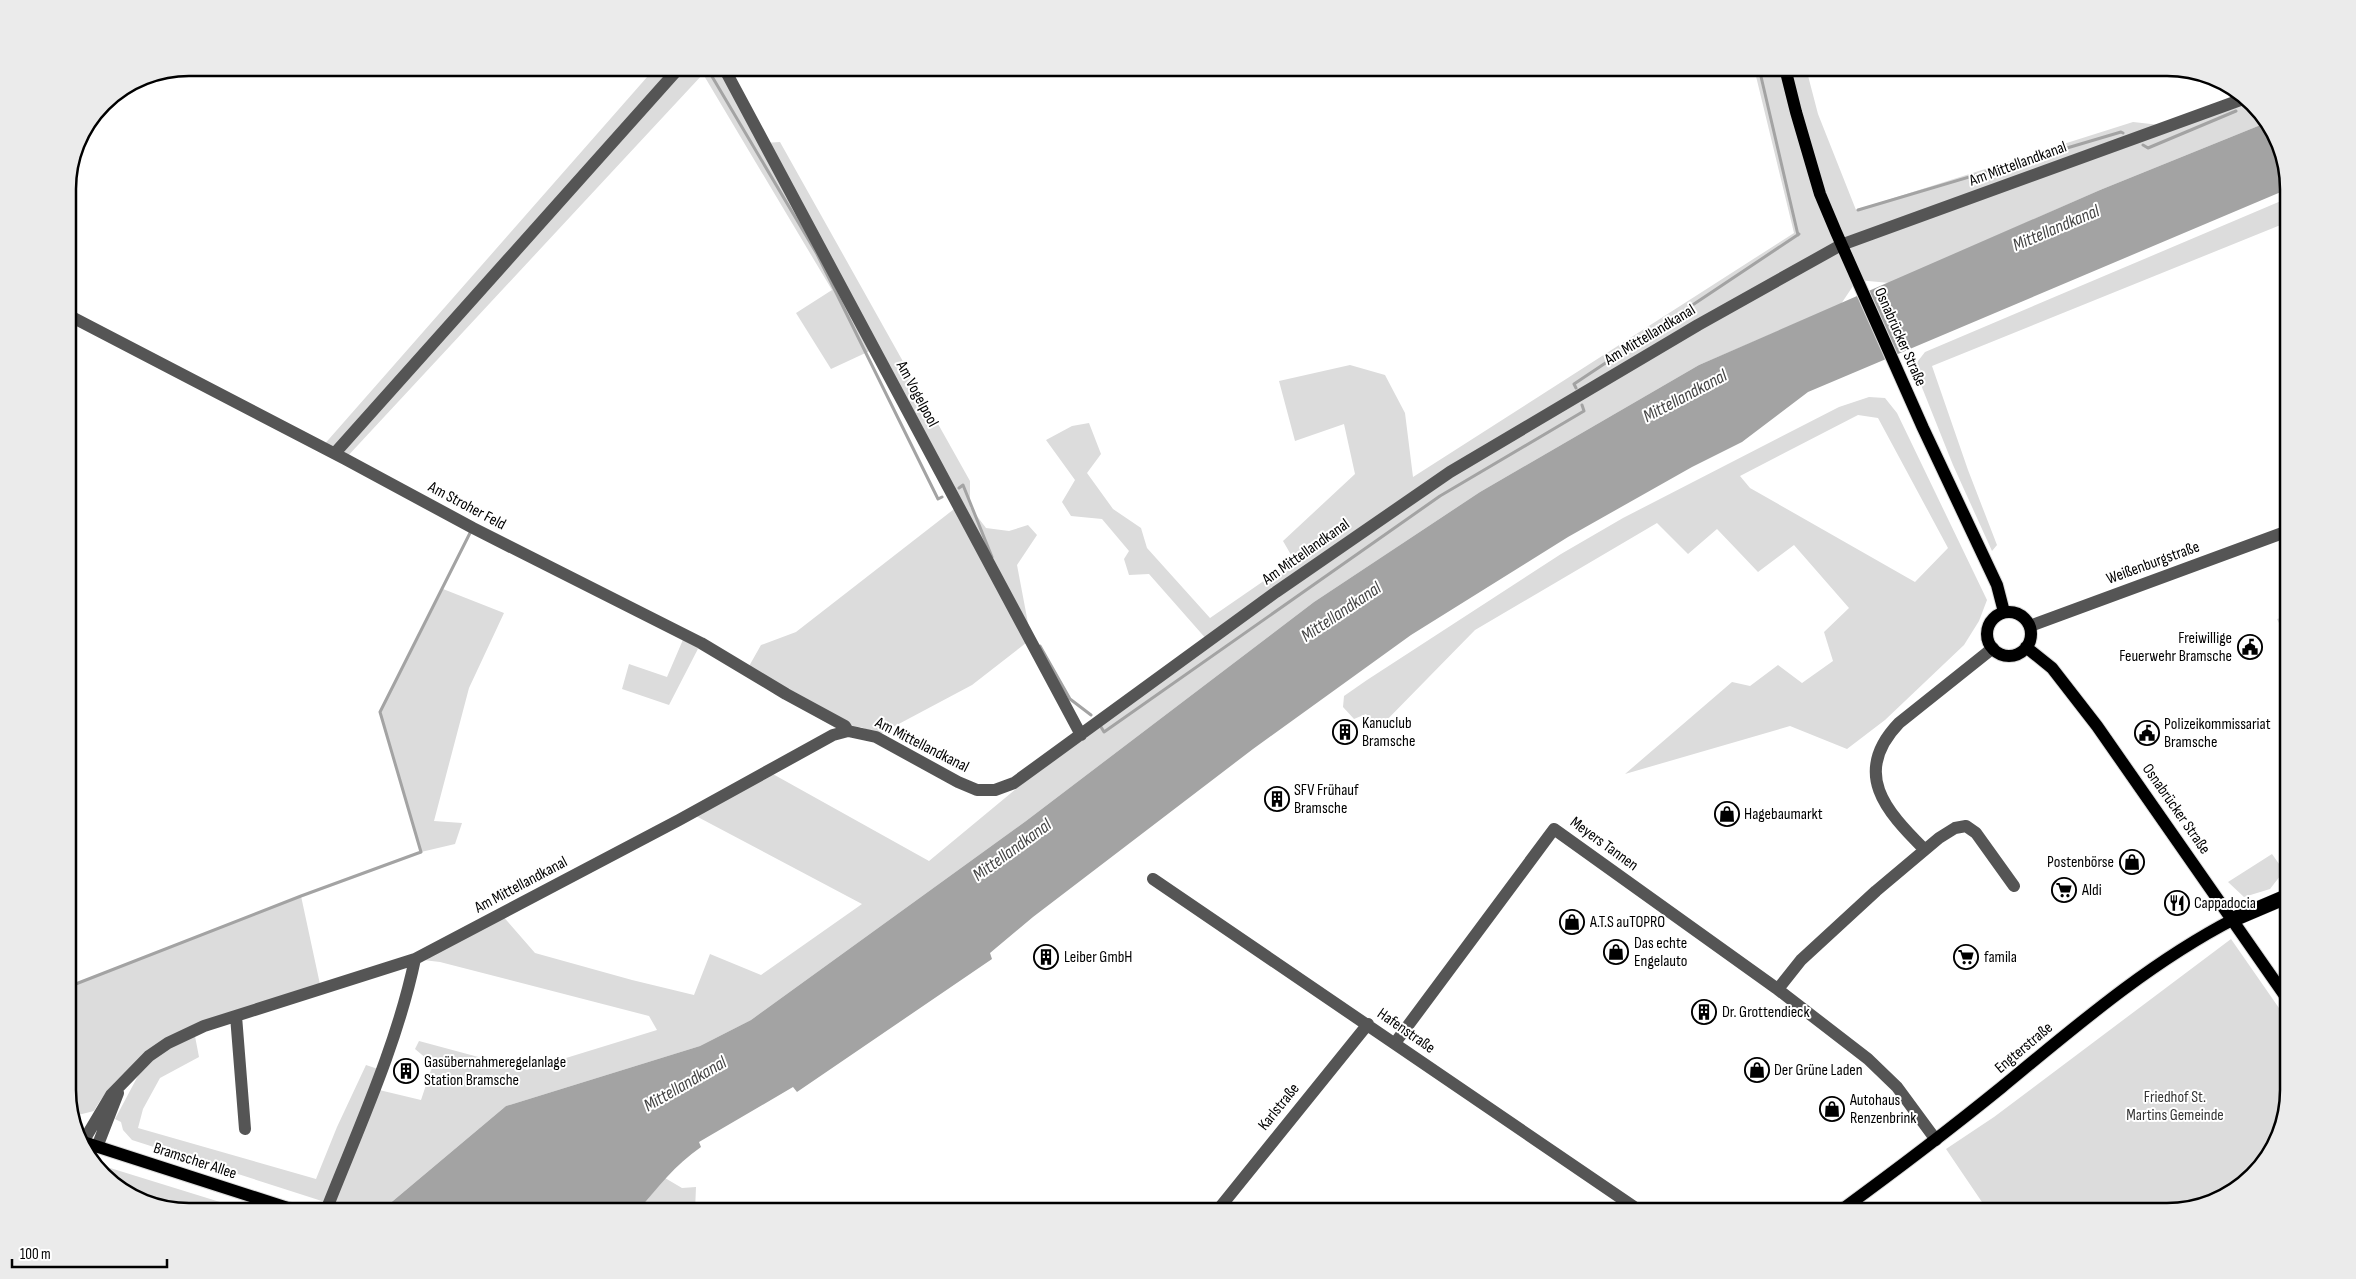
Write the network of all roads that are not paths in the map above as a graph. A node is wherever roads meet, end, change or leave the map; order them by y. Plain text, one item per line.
1 (672, 76) edge
2 (728, 76) edge
3 (1787, 76) edge
4 (2237, 101) edge
5 (1841, 245) junction
6 (76, 319) edge
7 (335, 453) junction
8 (2280, 534) edge
9 (2004, 612) junction
10 (2030, 626) junction
11 (2026, 647) junction
12 (1993, 648) junction
13 (848, 731) junction
14 (1081, 735) junction
15 (1924, 849) junction
16 (1153, 879) dead end
17 (2014, 886) dead end
18 (2280, 899) edge
19 (2234, 919) junction
20 (415, 959) junction
21 (2280, 988) edge
22 (1778, 990) junction
23 (236, 1016) junction
24 (1368, 1024) junction
25 (1396, 1043) junction
26 (124, 1081) junction
27 (245, 1129) dead end
28 (86, 1136) edge
29 (1936, 1140) junction
30 (91, 1145) edge
31 (97, 1147) junction
32 (269, 1203) edge
33 (328, 1203) edge
34 (1224, 1203) edge
35 (1627, 1203) edge
36 (1852, 1203) edge

1 - 7 street
2 - 14 street, Am Vogelpool
3 - 5 main road, Osnabrücker Straße
4 - 5 street, Am Mittellandkanal
5 - 9 main road, Osnabrücker Straße
5 - 14 street, Am Mittellandkanal
6 - 7 street, Am Stroher Feld
7 - 13 street, Am Stroher Feld
8 - 10 street, Weißenburgstraße
9 - 10 main road
9 - 12 main road
10 - 11 main road
11 - 12 main road
11 - 19 main road, Osnabrücker Straße
12 - 15 street
13 - 14 street, Am Mittellandkanal
13 - 20 street, Am Mittellandkanal
15 - 17 street
15 - 22 street
16 - 24 street, Hafenstraße
18 - 19 highway
19 - 21 main road, Osnabrücker Straße
19 - 29 main road, Engterstraße
20 - 23 street, Am Mittellandkanal
20 - 33 street
22 - 25 street, Meyers Tannen
22 - 29 street, Meyers Tannen
23 - 26 street, Am Mittellandkanal
23 - 27 street
24 - 25 street, Hafenstraße
24 - 34 street, Karlstraße
25 - 35 street, Hafenstraße
26 - 28 street, Am Mittellandkanal
26 - 31 street, Am Mittellandkanal
29 - 36 main road, Engterstraße
30 - 31 main road, Bramscher Allee
31 - 32 main road, Bramscher Allee

